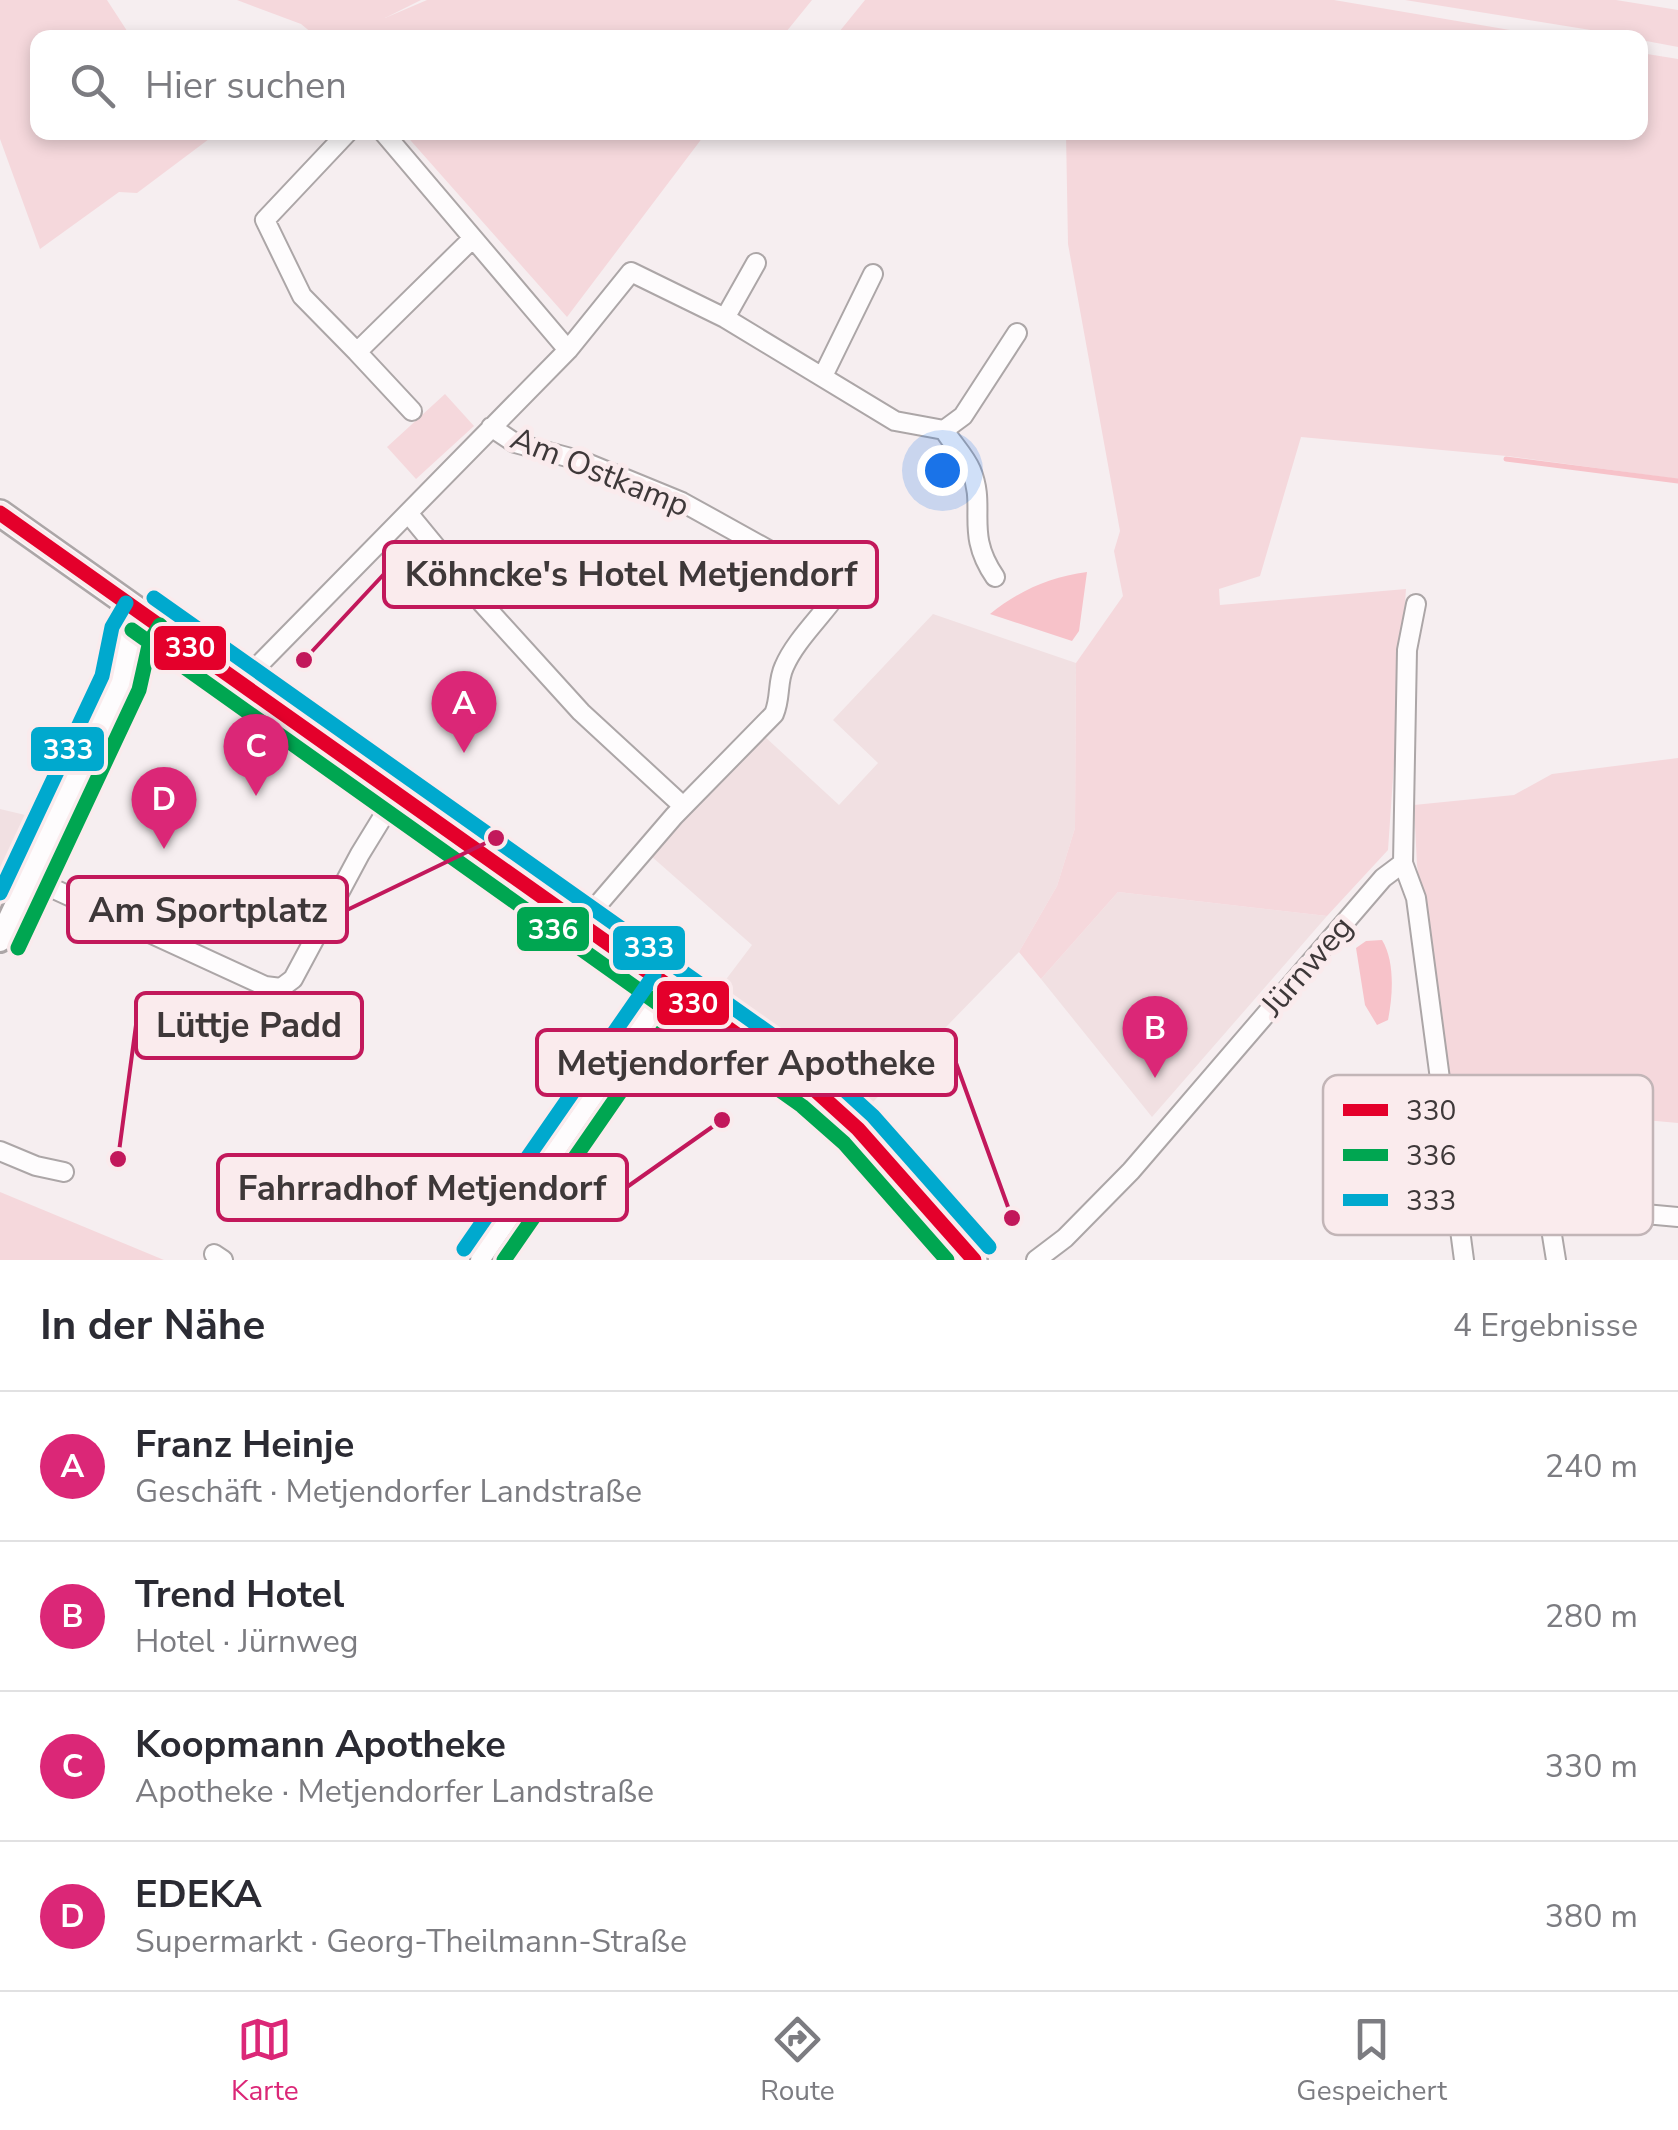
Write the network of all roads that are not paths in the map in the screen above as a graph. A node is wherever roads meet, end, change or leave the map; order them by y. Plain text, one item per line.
1 (341, 140) edge
2 (390, 140) edge
3 (472, 239) junction
4 (756, 262) dead end
5 (873, 274) dead end
6 (725, 318) junction
7 (1017, 334) dead end
8 (568, 350) junction
9 (357, 352) junction
10 (823, 376) junction
11 (412, 410) dead end
12 (491, 427) junction
13 (944, 430) junction
14 (0, 513) edge
15 (408, 513) junction
16 (996, 577) dead end
17 (1416, 604) dead end
18 (153, 622) junction
19 (242, 682) junction
20 (398, 792) junction
21 (683, 806) junction
22 (1402, 863) junction
23 (30, 878) junction
24 (582, 923) junction
25 (0, 940) edge
26 (670, 986) junction
27 (1439, 1075) edge
28 (0, 1151) edge
29 (64, 1172) dead end
30 (1653, 1215) edge
31 (1678, 1217) edge
32 (1461, 1235) edge
33 (1553, 1235) edge
34 (480, 1260) edge
35 (974, 1260) edge
36 (1036, 1260) edge
37 (1464, 1260) edge
38 (1556, 1260) edge

1 - 9 street
2 - 3 street
3 - 8 street
3 - 9 street
4 - 6 street
5 - 10 street
6 - 8 street
6 - 10 street
7 - 13 street
8 - 12 street
9 - 11 street
10 - 13 street
12 - 15 street, Am Ostkamp
12 - 21 street, Am Ostkamp
13 - 16 street
14 - 18 main road
15 - 19 street, Am Ostkamp
15 - 21 street
17 - 22 street
18 - 19 main road
18 - 23 street
19 - 20 main road
20 - 23 street
20 - 24 main road
21 - 24 street, Am Ostkamp
22 - 27 street
22 - 36 street, Jürnweg
23 - 25 street
24 - 26 main road
26 - 34 street
26 - 35 main road
28 - 29 street
30 - 31 street
32 - 37 street
33 - 38 street

